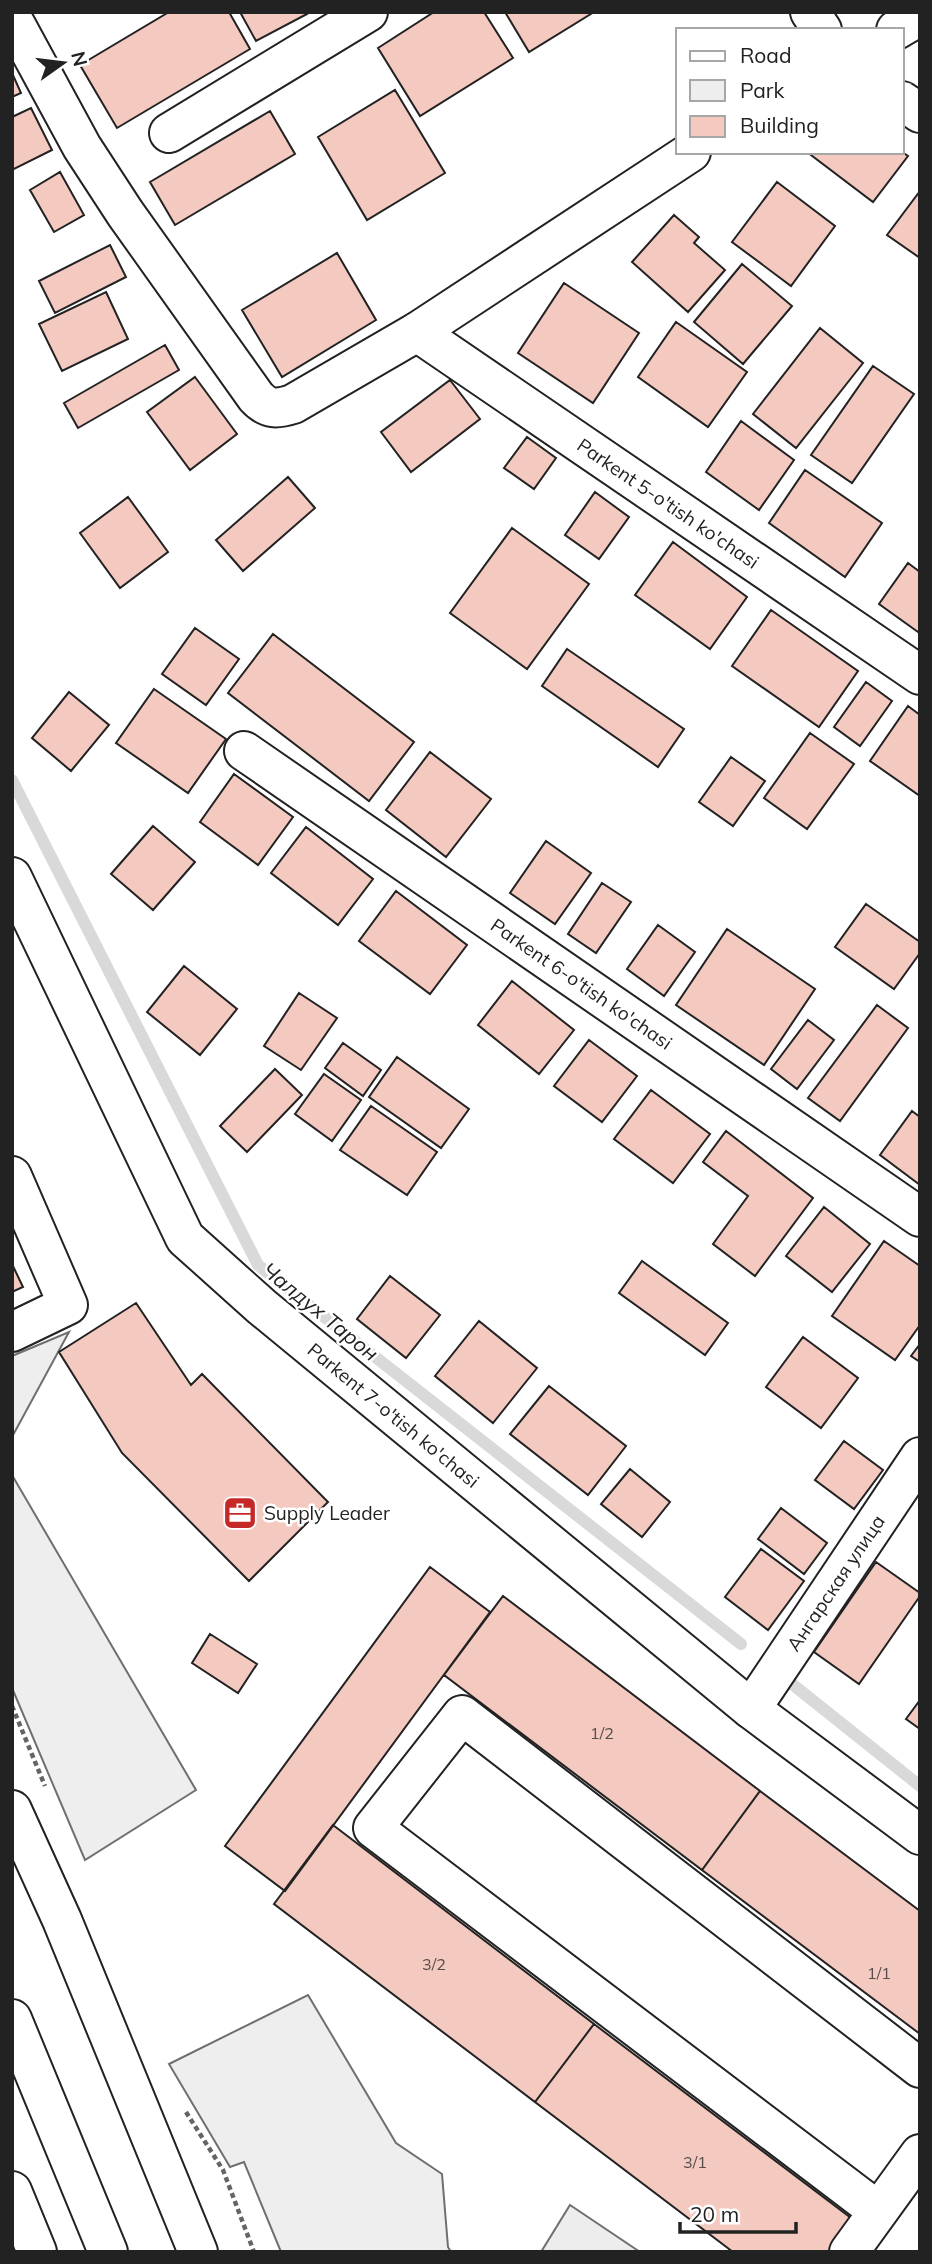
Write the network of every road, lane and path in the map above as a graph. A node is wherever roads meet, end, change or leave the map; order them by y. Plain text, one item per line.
1 (368, 12) edge
2 (810, 12) edge
3 (920, 16) edge
4 (12, 18) edge
5 (821, 28) edge
6 (899, 28) edge
7 (904, 101) edge
8 (920, 113) edge
9 (169, 133) dead end
10 (688, 154) edge
11 (416, 332) junction
12 (920, 675) edge
13 (244, 751) dead end
14 (12, 877) edge
15 (12, 1176) edge
16 (920, 1217) edge
17 (12, 1332) edge
18 (920, 1457) edge
19 (751, 1709) junction
20 (12, 1810) edge
21 (920, 1835) edge
22 (12, 2019) edge
23 (920, 2068) edge
24 (920, 2154) edge
25 (12, 2191) edge
26 (878, 2211) junction
27 (37, 2252) edge
28 (108, 2252) edge
29 (198, 2252) edge
30 (849, 2252) edge

1 - 9 main road
2 - 5 main road
3 - 6 main road
4 - 11 main road
7 - 8 main road
10 - 11 main road
11 - 12 main road, Parkent 5-o'tish ko'chasi
13 - 16 main road, Parkent 6-o'tish ko'chasi
14 - 19 main road, Parkent 7-o'tish ko'chasi
15 - 17 main road
18 - 19 main road, Ангарская улица
19 - 21 main road, Parkent 7-o'tish ko'chasi
20 - 29 main road
22 - 28 main road
23 - 26 main road
24 - 26 main road
25 - 27 main road
26 - 30 main road

